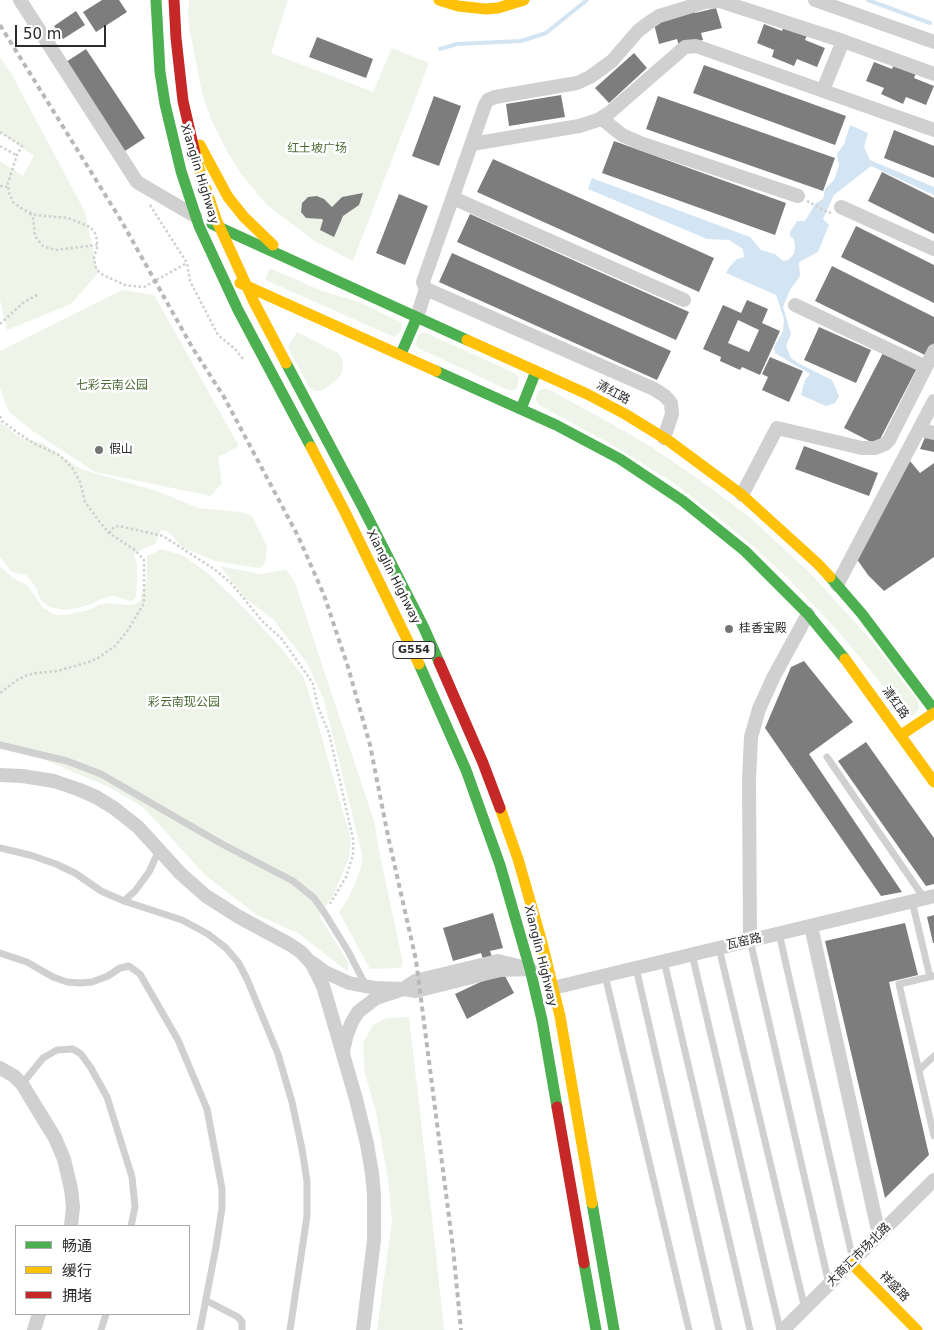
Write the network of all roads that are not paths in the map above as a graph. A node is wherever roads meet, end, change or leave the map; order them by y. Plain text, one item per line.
1 (20, 0) edge
2 (156, 0) edge
3 (174, 0) edge
4 (439, 0) edge
5 (524, 0) edge
6 (815, 0) edge
7 (843, 41) junction
8 (934, 42) edge
9 (934, 74) edge
10 (823, 90) junction
11 (183, 101) junction
12 (601, 118) junction
13 (934, 130) edge
14 (472, 144) junction
15 (798, 196) dead end
16 (453, 198) junction
17 (835, 210) road end
18 (196, 216) junction
19 (220, 227) junction
20 (934, 249) edge
21 (296, 262) junction
22 (221, 274) junction
23 (246, 286) junction
24 (426, 289) junction
25 (684, 300) dead end
26 (795, 305) dead end
27 (418, 317) junction
28 (934, 351) edge
29 (401, 354) junction
30 (926, 367) junction
31 (536, 370) junction
32 (934, 401) edge
33 (521, 409) junction
34 (919, 430) junction
35 (934, 433) edge
36 (664, 438) junction
37 (742, 495) junction
38 (837, 585) junction
39 (808, 614) junction
40 (934, 712) edge
41 (901, 735) junction
42 (0, 745) edge
43 (827, 757) dead end
44 (0, 775) edge
45 (934, 782) edge
46 (0, 848) edge
47 (159, 850) junction
48 (923, 899) edge
49 (124, 901) junction
50 (810, 926) junction
51 (779, 933) junction
52 (750, 940) junction
53 (720, 948) junction
54 (0, 953) edge
55 (692, 954) junction
56 (307, 958) junction
57 (664, 961) junction
58 (636, 968) junction
59 (530, 969) junction
60 (605, 975) junction
61 (932, 977) edge
62 (367, 987) junction
63 (553, 988) junction
64 (403, 989) junction
65 (343, 1054) junction
66 (934, 1056) edge
67 (0, 1068) edge
68 (919, 1070) junction
69 (22, 1084) junction
70 (934, 1136) edge
71 (934, 1180) edge
72 (71, 1225) edge
73 (131, 1225) edge
74 (879, 1235) junction
75 (852, 1262) junction
76 (829, 1285) junction
77 (206, 1301) junction
78 (805, 1308) junction
79 (39, 1315) edge
80 (106, 1315) edge
81 (34, 1330) edge
82 (101, 1330) edge
83 (200, 1330) edge
84 (242, 1330) edge
85 (290, 1330) edge
86 (363, 1330) edge
87 (596, 1330) edge
88 (614, 1330) edge
89 (689, 1330) edge
90 (719, 1330) edge
91 (750, 1330) edge
92 (782, 1330) edge
93 (916, 1330) edge

1 - 18 street
2 - 18 main road, Xianglin Highway / G554
3 - 11 main road, Xianglin Highway / G554
4 - 5 main road
6 - 8 street
7 - 9 street
7 - 10 street
7 - 14 street
10 - 12 street
10 - 13 street
11 - 19 main road, Xianglin Highway / G554
11 - 21 main road
12 - 14 street
12 - 15 street
14 - 16 street
16 - 24 street
16 - 25 street
17 - 20 street
18 - 19 main road, 清红路
18 - 22 main road, Xianglin Highway / G554
19 - 21 main road, 清红路
19 - 23 main road, Xianglin Highway / G554
21 - 27 main road, 清红路
22 - 23 main road, 清红路
22 - 59 main road, Xianglin Highway / G554
23 - 29 main road, 清红路
23 - 63 main road, Xianglin Highway / G554
24 - 27 street
24 - 36 street
26 - 30 street
27 - 29 main road
27 - 31 main road, 清红路
28 - 30 street
29 - 33 main road, 清红路
30 - 37 street
31 - 33 main road
31 - 36 main road, 清红路
32 - 34 street
33 - 39 main road, 清红路
34 - 35 street
34 - 38 street
36 - 37 main road, 清红路
37 - 38 main road, 清红路
38 - 40 main road, 清红路
39 - 41 main road, 清红路
39 - 52 street
40 - 41 main road
41 - 45 main road, 清红路
42 - 62 lane
43 - 48 lane
44 - 47 street
46 - 49 lane
47 - 49 lane
47 - 56 street
48 - 50 street, 瓦窑路
48 - 61 lane
49 - 85 lane
50 - 51 street, 瓦窑路
50 - 74 street
51 - 52 street, 瓦窑路
51 - 75 lane
52 - 53 street, 瓦窑路
52 - 76 lane
53 - 55 street, 瓦窑路
53 - 78 lane
54 - 77 lane
55 - 57 street, 瓦窑路
55 - 92 lane
56 - 62 street
56 - 65 street
57 - 58 street, 瓦窑路
57 - 91 lane
58 - 60 street, 瓦窑路
58 - 90 lane
59 - 63 main road
59 - 64 street
59 - 87 main road, Xianglin Highway / G554
60 - 63 street, 瓦窑路
60 - 89 lane
61 - 68 lane
62 - 64 street
63 - 88 main road, Xianglin Highway / G554
64 - 65 street
65 - 86 street
66 - 68 lane
67 - 69 street
68 - 70 lane
69 - 72 street
69 - 73 lane
71 - 74 street, 大商汇市场北路
74 - 75 street, 大商汇市场北路
75 - 76 street, 大商汇市场北路
75 - 93 main road, 祥盛路
76 - 78 street, 大商汇市场北路
77 - 83 lane
77 - 84 lane
78 - 92 street, 大商汇市场北路
79 - 81 street
80 - 82 lane

